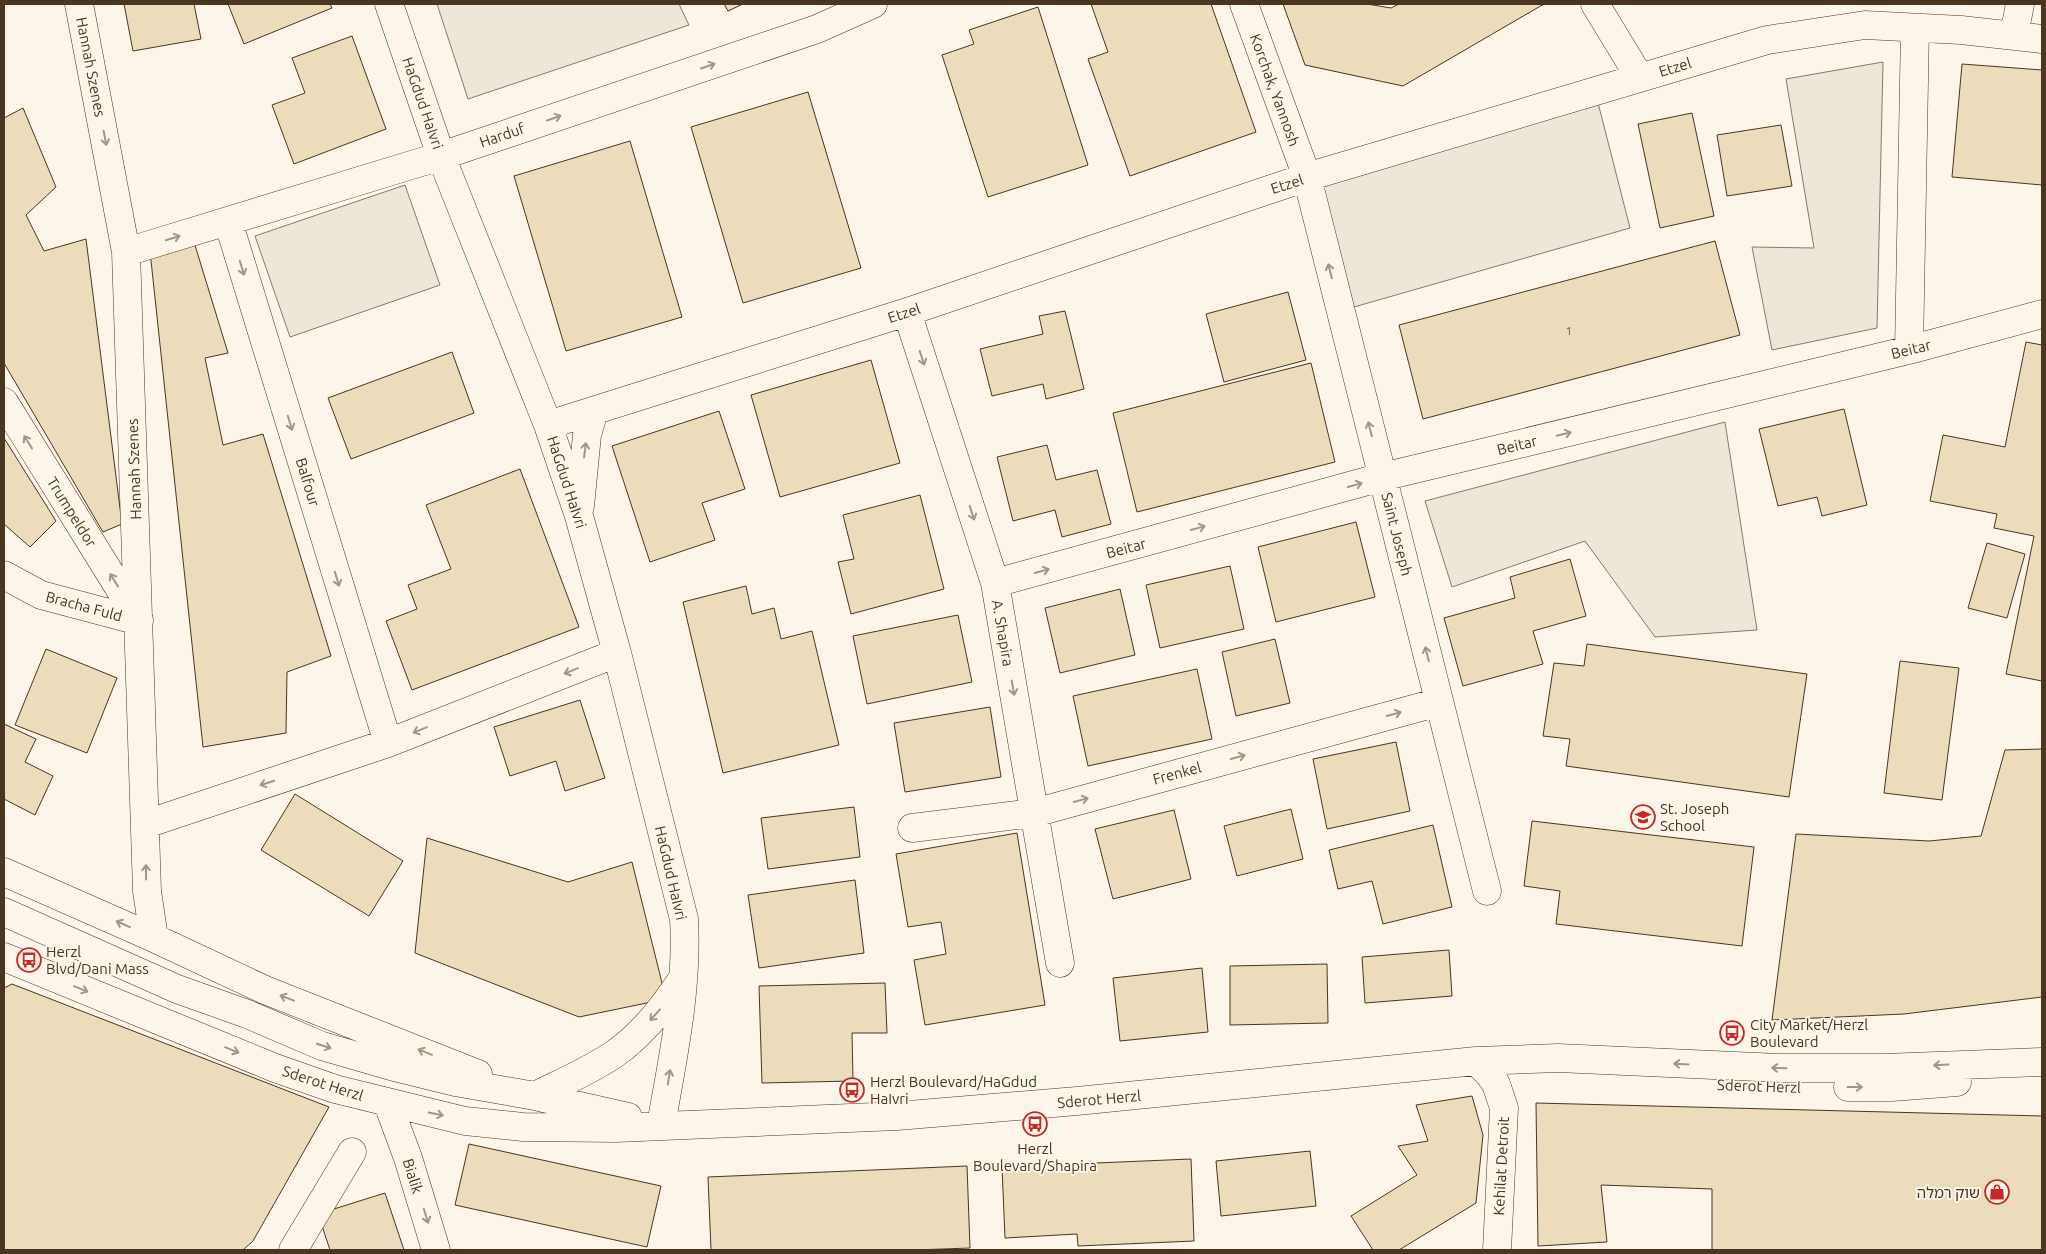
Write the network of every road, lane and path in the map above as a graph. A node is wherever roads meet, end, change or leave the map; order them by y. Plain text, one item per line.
1 (79, 4) edge
2 (390, 4) edge
3 (873, 4) edge
4 (1244, 4) edge
5 (1595, 4) edge
6 (2020, 4) edge
7 (1915, 28) junction
8 (2014, 35) junction
9 (2042, 39) edge
10 (1640, 78) junction
11 (441, 156) junction
12 (1307, 177) junction
13 (228, 221) junction
14 (126, 252) junction
15 (907, 312) junction
16 (2042, 314) edge
17 (1909, 350) junction
18 (4, 402) edge
19 (594, 411) junction
20 (548, 426) junction
21 (1382, 478) junction
22 (579, 516) junction
23 (4, 575) edge
24 (995, 583) junction
25 (139, 621) junction
26 (617, 653) junction
27 (1439, 702) junction
28 (388, 743) junction
29 (1034, 813) junction
30 (146, 824) junction
31 (912, 828) dead end
32 (4, 872) edge
33 (1487, 891) dead end
34 (4, 912) edge
35 (154, 938) junction
36 (4, 957) edge
37 (1060, 963) dead end
38 (685, 976) junction
39 (247, 1014) junction
40 (366, 1028) junction
41 (1476, 1061) junction
42 (2042, 1062) edge
43 (2042, 1068) edge
44 (535, 1096) junction
45 (388, 1104) junction
46 (661, 1125) junction
47 (352, 1152) dead end
48 (293, 1250) edge
49 (436, 1250) edge
50 (1497, 1250) edge

1 -> 14 street, Hannah Szenes
2 - 11 street, HaGdud HaIvri
11 -> 3 street, Harduf
4 - 12 street, Korchak, Yannosh
5 - 10 street
6 - 8 street
7 - 8 street, Etzel
7 - 10 street, Etzel
7 - 17 street
8 - 9 street, Etzel
10 - 12 street, Etzel
11 - 13 street, Harduf
11 - 20 street, HaGdud HaIvri
12 - 15 street, Etzel
21 -> 12 street, Saint Joseph
14 -> 13 street, Harduf
13 -> 28 street, Balfour
14 - 25 street, Hannah Szenes
15 - 19 street, Etzel
15 -> 24 street, A. Shapira
16 - 17 street, Beitar
21 -> 17 street, Beitar
25 -> 18 street, Trumpeldor
19 - 20 street, Etzel
22 -> 19 street
20 - 22 street, HaGdud HaIvri
24 -> 21 street, Beitar
27 -> 21 street, Saint Joseph
22 - 26 street, HaGdud HaIvri
23 - 25 street, Bracha Fuld
24 -> 29 street, A. Shapira
25 - 30 street, Hannah Szenes
26 -> 28 street
26 - 38 street, HaGdud HaIvri
29 -> 27 street, Frenkel
27 - 33 street, Saint Joseph
28 -> 30 street
29 - 31 street, Frenkel
29 - 37 street, A. Shapira
35 -> 30 street, Hannah Szenes
35 -> 32 street, Sderot Herzl
34 - 39 street, Sderot Herzl
40 -> 35 street, Sderot Herzl
36 -> 45 street, Sderot Herzl
38 -> 44 street
46 -> 38 street, HaGdud HaIvri
39 - 40 street, Sderot Herzl
39 -> 44 street, Sderot Herzl
44 -> 40 street, Sderot Herzl
42 -> 41 street, Sderot Herzl
41 -> 43 street, Sderot Herzl
41 - 46 street, Sderot Herzl
41 - 50 street, Kehilat Detroit
44 - 46 street, Sderot Herzl
45 -> 46 street, Sderot Herzl
45 -> 49 street, Bialik
47 - 48 street

